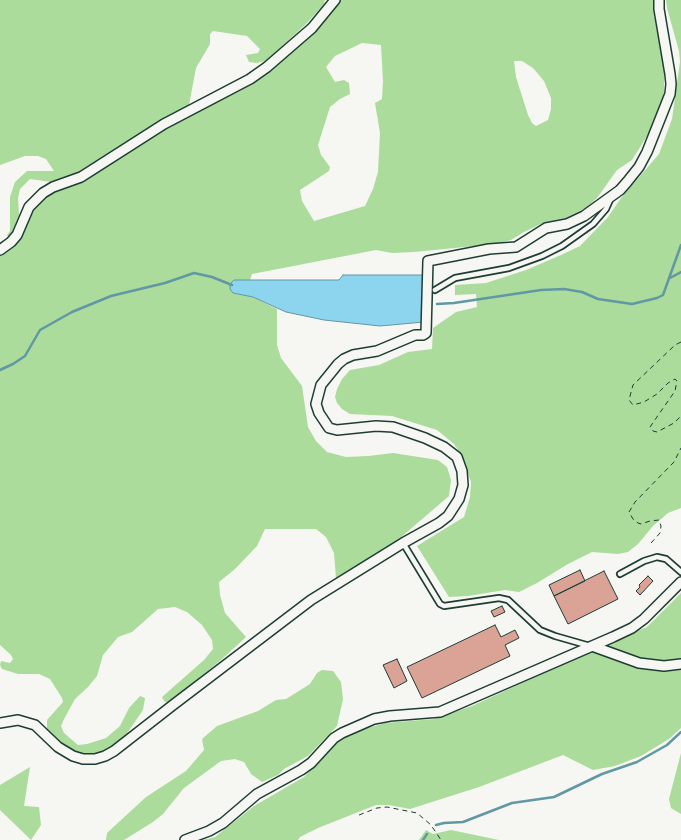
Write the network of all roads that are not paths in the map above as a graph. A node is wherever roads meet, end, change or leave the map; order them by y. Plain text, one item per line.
1 (335, 0) edge
2 (659, 0) edge
3 (612, 196) junction
4 (0, 250) edge
5 (436, 290) dead end
6 (403, 543) junction
7 (681, 572) edge
8 (620, 574) dead end
9 (681, 582) edge
10 (592, 646) junction
11 (681, 664) edge
12 (0, 723) edge
13 (185, 840) edge

1 - 4 street
2 - 3 street
3 - 5 lane
3 - 6 street
6 - 10 lane
6 - 12 street
7 - 8 lane
9 - 10 street
10 - 11 street
10 - 13 street

